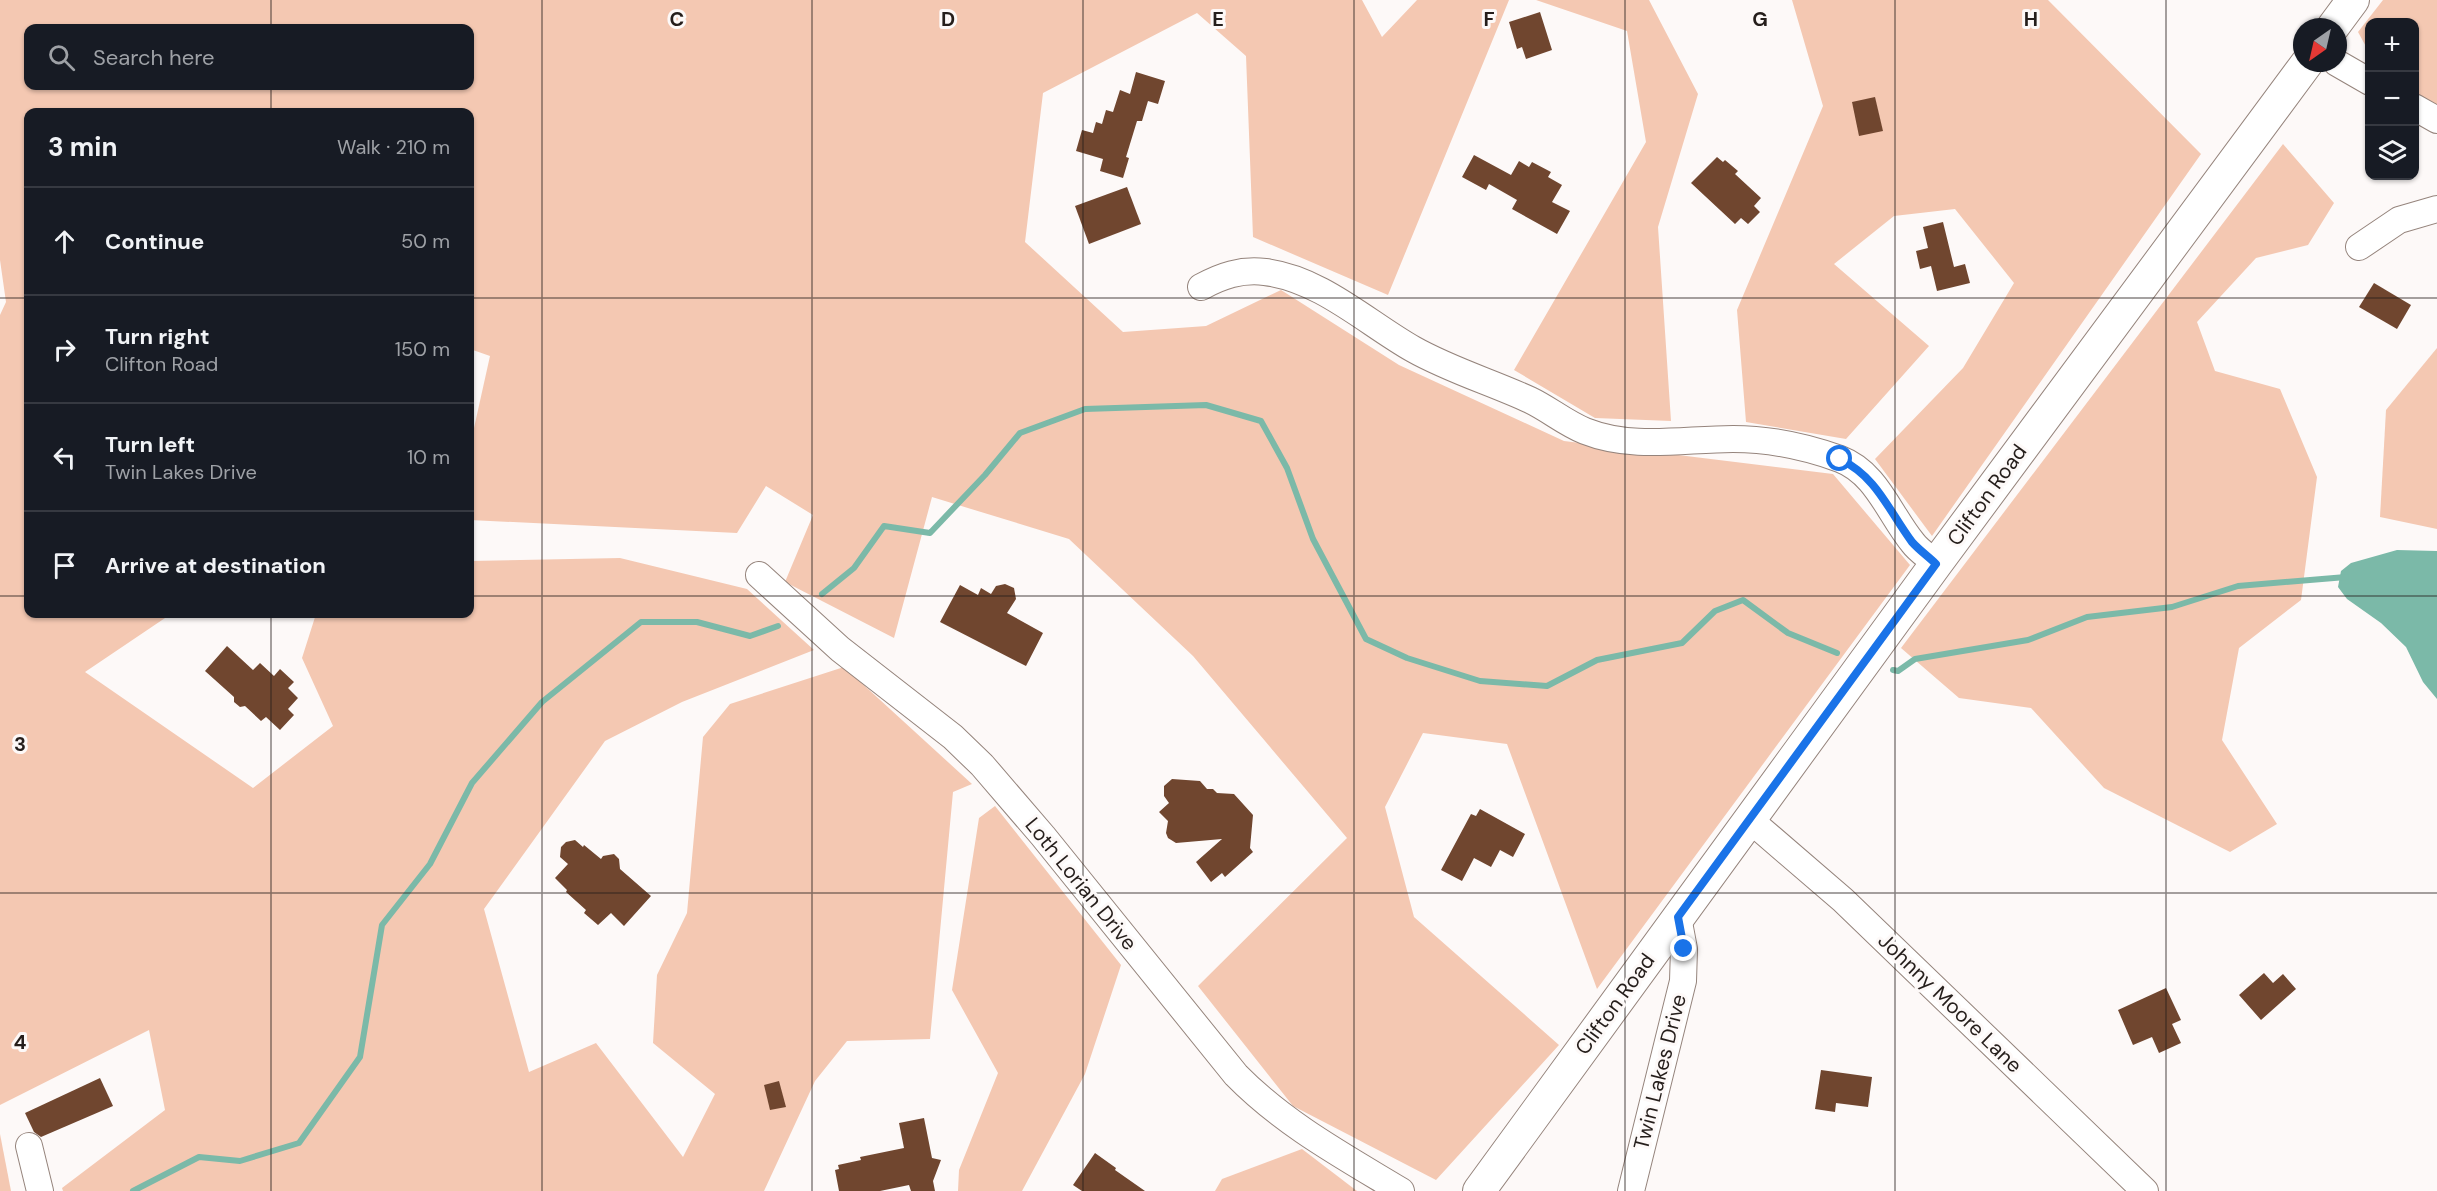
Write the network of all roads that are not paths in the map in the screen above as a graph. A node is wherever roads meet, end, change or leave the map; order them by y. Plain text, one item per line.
1 (2353, 0) edge
2 (2340, 18) edge
3 (2347, 68) edge
4 (2300, 72) edge
5 (2365, 78) edge
6 (2419, 109) edge
7 (2437, 120) edge
8 (2437, 209) edge
9 (2359, 247) dead end
10 (1201, 287) dead end
11 (1936, 564) junction
12 (759, 575) dead end
13 (1750, 820) junction
14 (1678, 917) junction
15 (29, 1146) dead end
16 (40, 1191) edge
17 (1401, 1191) edge
18 (1479, 1191) edge
19 (1630, 1191) edge
20 (2145, 1191) edge

1 - 2 main road
3 - 5 street
4 - 11 main road, Clifton Road
6 - 7 street
8 - 9 street
10 - 11 street
11 - 13 main road, Clifton Road
12 - 17 street, Loth Lorian Drive
13 - 14 main road, Clifton Road
13 - 20 street, Johnny Moore Lane
14 - 18 main road, Clifton Road
14 - 19 street, Twin Lakes Drive
15 - 16 street

